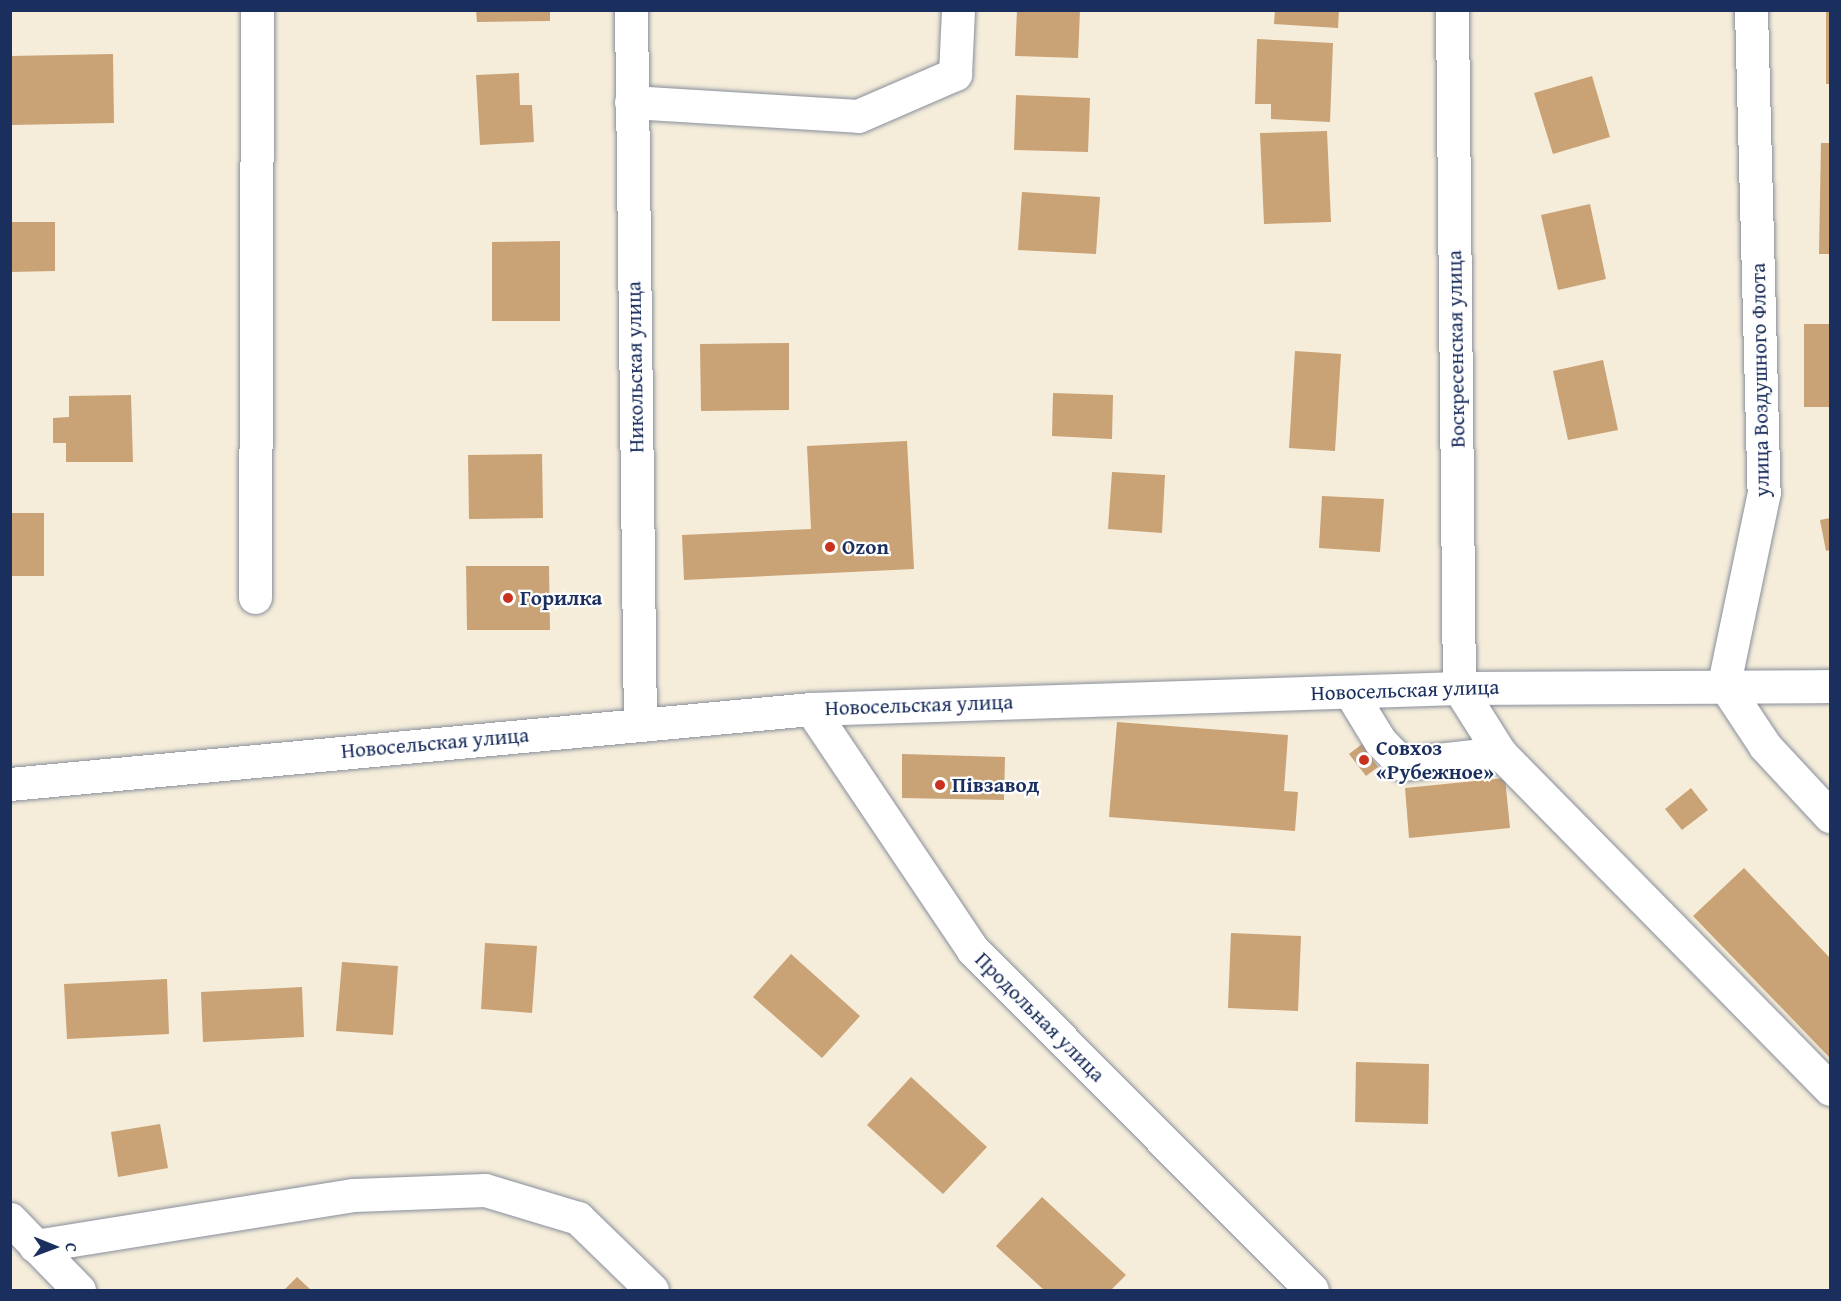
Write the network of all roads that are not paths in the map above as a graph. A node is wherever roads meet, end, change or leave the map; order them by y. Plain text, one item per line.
1 (257, 10) edge
2 (631, 10) edge
3 (958, 10) edge
4 (1452, 10) edge
5 (1751, 10) edge
6 (631, 102) junction
7 (255, 597) dead end
8 (1724, 684) junction
9 (1830, 686) edge
10 (1460, 688) junction
11 (1350, 692) junction
12 (811, 709) junction
13 (640, 723) junction
14 (1500, 753) junction
15 (10, 783) edge
16 (1830, 816) edge
17 (1830, 1089) edge
18 (10, 1219) edge
19 (35, 1246) junction
20 (80, 1290) edge
21 (652, 1290) edge
22 (1312, 1290) edge

1 - 7 street
2 - 6 street, Никольская улица
3 - 6 street
4 - 10 street, Воскресенская улица
5 - 8 street, улица Воздушного Флота
6 - 13 street, Никольская улица
8 - 9 street, Новосельская улица
8 - 10 street, Новосельская улица
8 - 16 street
10 - 11 street, Новосельская улица
10 - 14 street
11 - 12 street, Новосельская улица
11 - 14 street
12 - 13 street, Новосельская улица
12 - 22 street, Продольная улица
13 - 15 street, Новосельская улица
14 - 17 street
18 - 19 street
19 - 20 street
19 - 21 street

